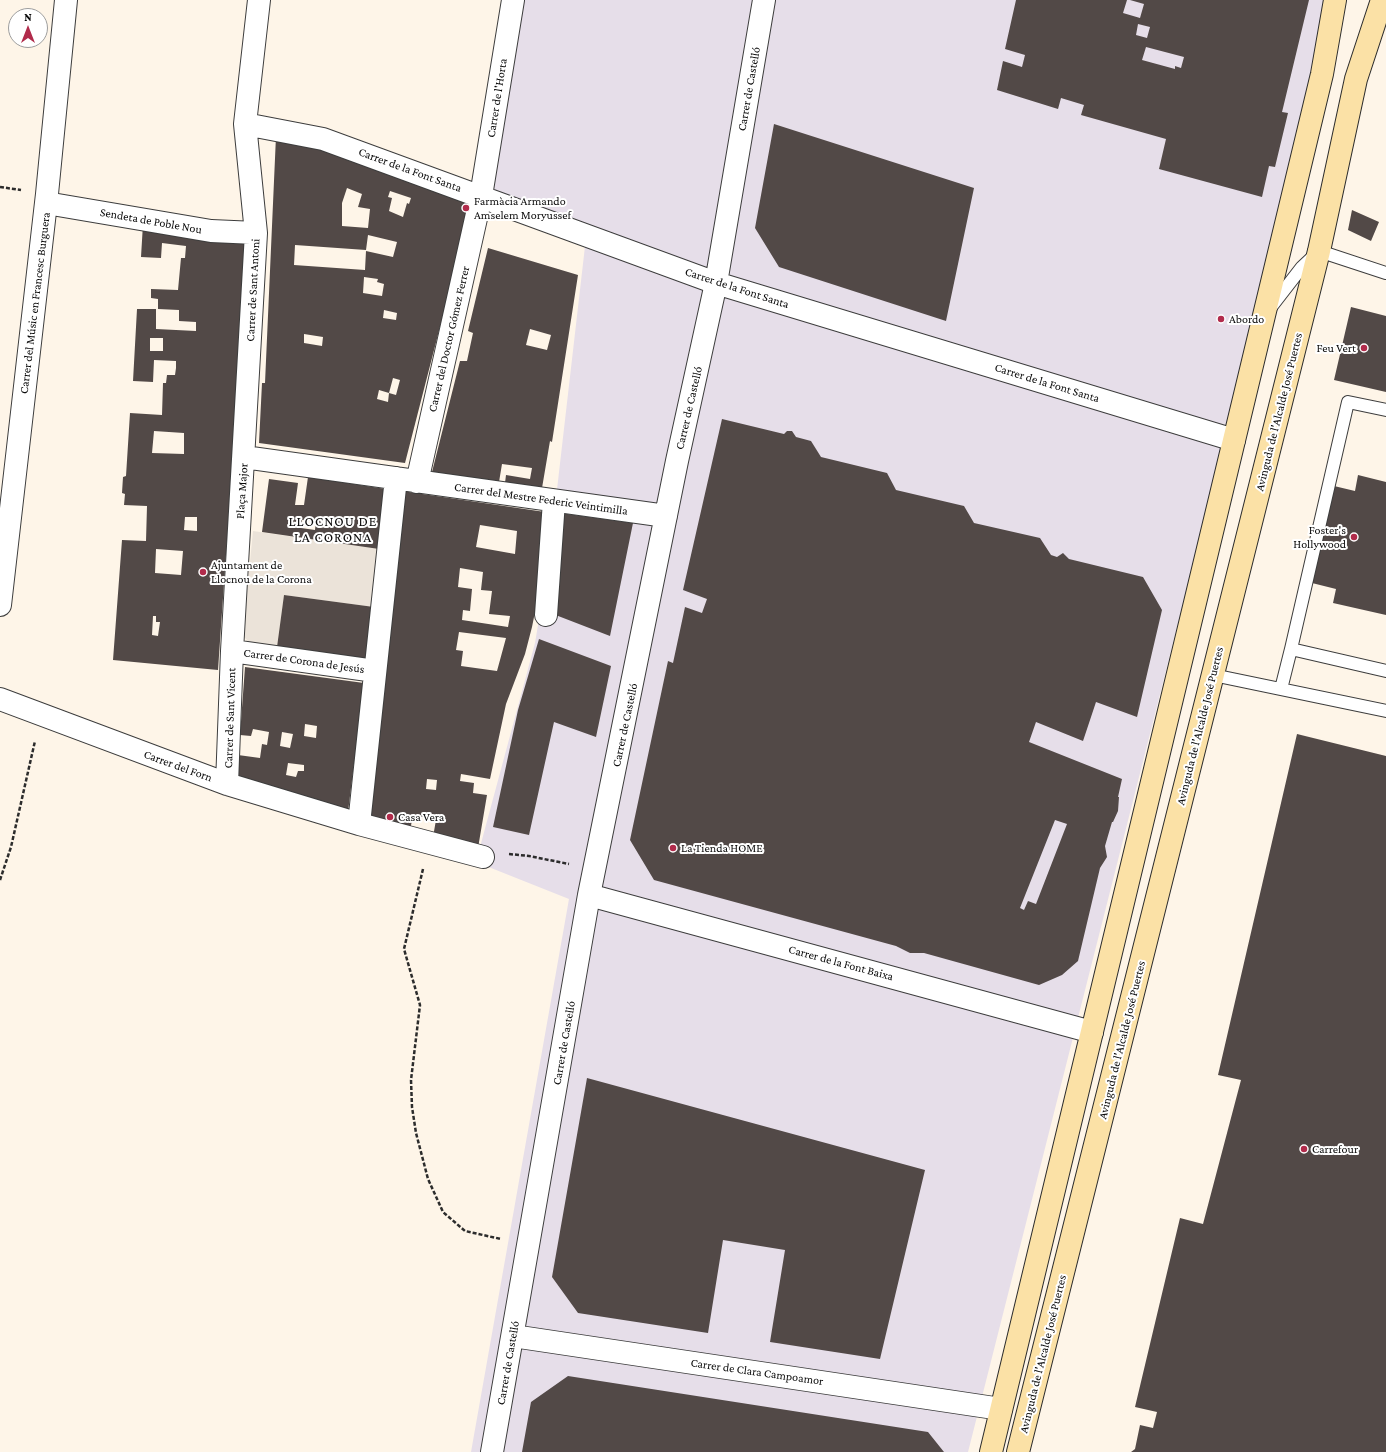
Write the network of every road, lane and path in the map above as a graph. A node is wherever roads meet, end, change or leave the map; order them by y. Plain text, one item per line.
1 (66, 0) edge
2 (259, 0) edge
3 (513, 0) edge
4 (764, 0) edge
5 (1335, 0) edge
6 (1382, 0) edge
7 (245, 124) junction
8 (481, 196) junction
9 (46, 203) junction
10 (256, 233) junction
11 (1319, 251) junction
12 (1386, 273) edge
13 (716, 283) junction
14 (1264, 315) junction
15 (1386, 410) edge
16 (1234, 440) junction
17 (244, 457) junction
18 (407, 480) junction
19 (554, 501) junction
20 (666, 516) junction
21 (0, 605) edge
22 (546, 615) dead end
23 (1291, 649) junction
24 (232, 651) junction
25 (375, 671) junction
26 (1386, 671) edge
27 (1213, 675) junction
28 (1281, 689) junction
29 (0, 699) edge
30 (1386, 711) edge
31 (41, 715) junction
32 (227, 784) junction
33 (358, 824) junction
34 (429, 843) junction
35 (483, 857) joint
36 (594, 870) junction
37 (0, 880) edge
38 (589, 895) junction
39 (1092, 1032) junction
40 (528, 1246) junction
41 (513, 1336) junction
42 (1001, 1409) junction
43 (492, 1452) edge
44 (991, 1452) edge
45 (1018, 1452) edge

1 - 9 street, Carrer del Músic en Francesc Burguera
2 - 7 street, Carrer de Sant Antoni
3 - 8 street, Carrer de l'Horta
4 - 13 street, Carrer de Castelló
5 - 14 street
6 - 11 street, Avinguda de l'Alcalde José Puertes
7 - 8 street, Carrer de la Font Santa
7 - 10 street, Carrer de Sant Antoni
8 - 13 street, Carrer de la Font Santa
8 - 18 street, Carrer del Doctor Gómez Ferrer
9 - 10 street, Sendeta de Poble Nou
9 - 21 street, Carrer del Músic en Francesc Burguera
10 - 17 street, Carrer de Sant Antoni
11 - 12 lane
11 - 14 lane
11 - 27 street, Avinguda de l'Alcalde José Puertes
13 - 16 street, Carrer de la Font Santa
13 - 20 street, Carrer de Castelló
14 - 16 street
15 - 23 lane
16 - 39 street
17 - 18 street, Plaça Major
17 - 24 street, Plaça Major
18 - 19 street, Carrer del Mestre Federic Veintimilla
18 - 25 street
19 - 20 street, Carrer del Mestre Federic Veintimilla
19 - 22 street
20 - 36 street, Carrer de Castelló
23 - 26 lane
23 - 28 lane
24 - 25 street, Carrer de Corona de Jesús
24 - 32 street, Carrer de Sant Vicent
25 - 33 street
27 - 28 lane
27 - 45 street, Avinguda de l'Alcalde José Puertes
28 - 30 lane
29 - 31 street, Carrer del Forn
31 - 32 street, Carrer del Forn
31 - 37 path
32 - 33 street, Carrer del Forn
33 - 34 street, Carrer del Forn
34 - 35 street, Carrer del Forn
34 - 40 path
35 - 36 path
36 - 38 street, Carrer de Castelló
38 - 39 street, Carrer de la Font Baixa
38 - 40 street, Carrer de Castelló
39 - 42 street
40 - 41 street, Carrer de Castelló
41 - 42 street, Carrer de Clara Campoamor
41 - 43 street, Carrer de Castelló
42 - 44 street

